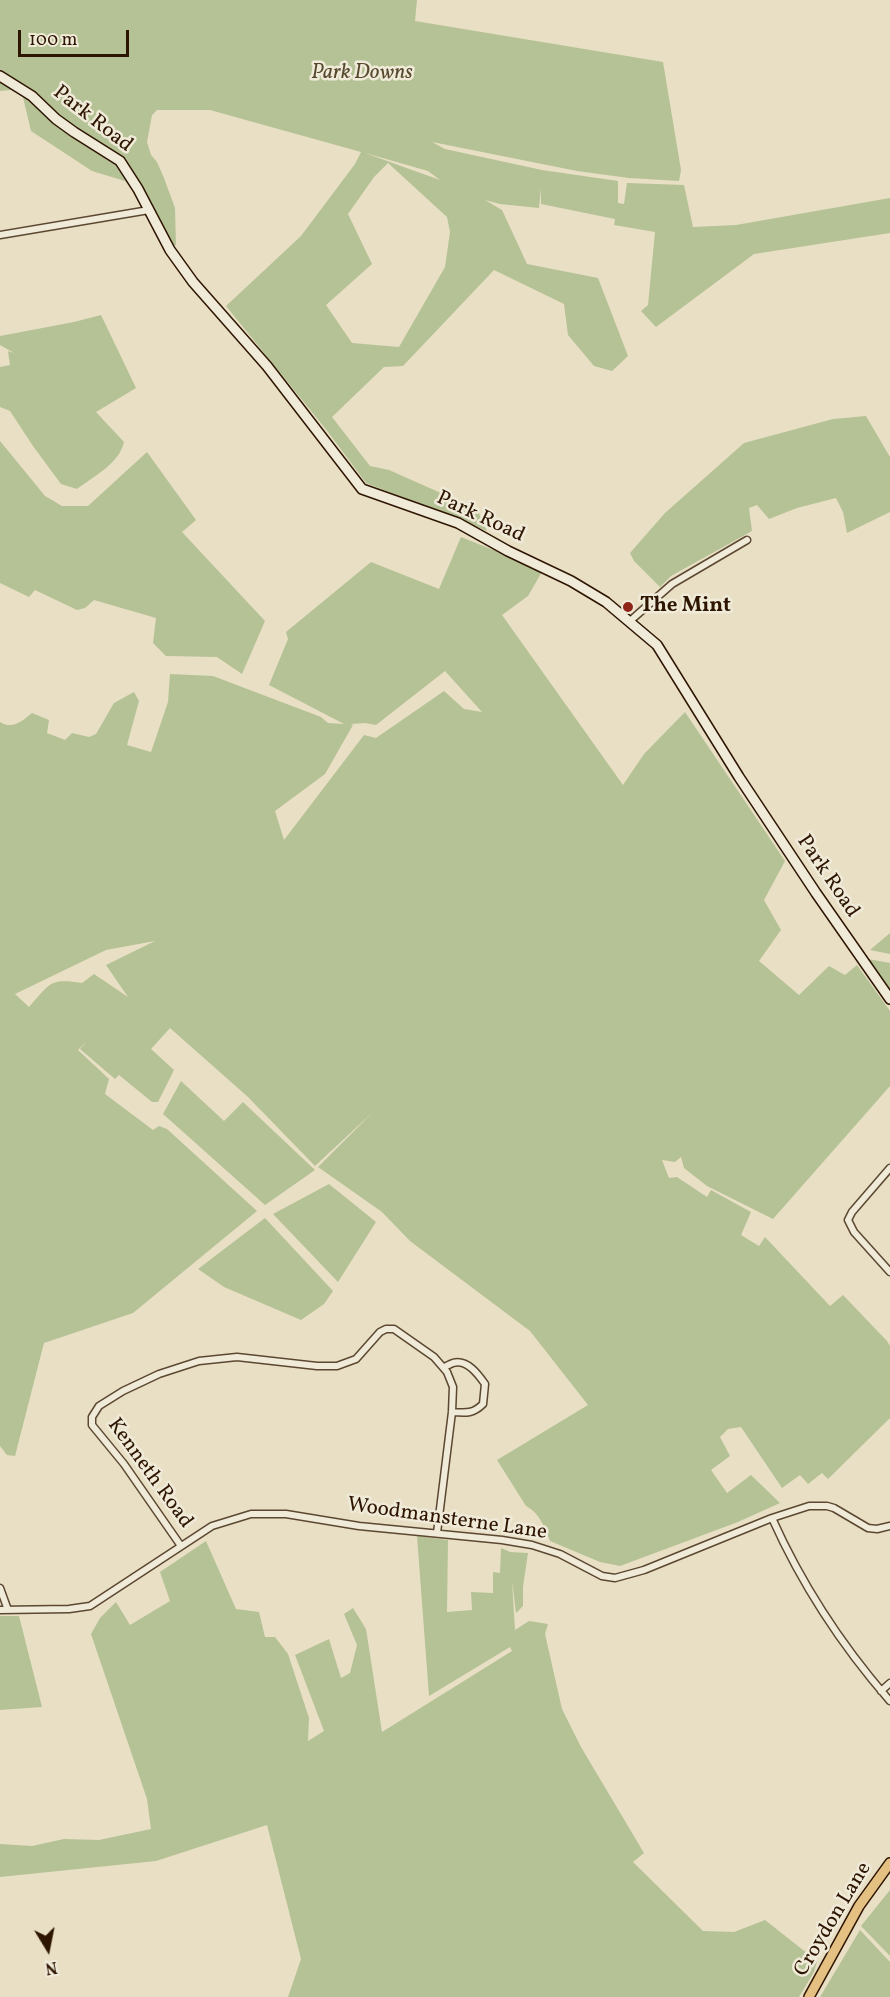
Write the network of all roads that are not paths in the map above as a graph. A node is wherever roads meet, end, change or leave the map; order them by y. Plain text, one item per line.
1 (0, 76) edge
2 (149, 210) junction
3 (0, 235) edge
4 (747, 540) dead end
5 (630, 621) junction
6 (890, 999) edge
7 (890, 1168) edge
8 (890, 1272) edge
9 (444, 1367) junction
10 (452, 1412) junction
11 (772, 1518) junction
12 (890, 1526) edge
13 (436, 1533) junction
14 (182, 1546) junction
15 (0, 1588) edge
16 (4, 1610) edge
17 (890, 1683) edge
18 (881, 1691) junction
19 (890, 1701) edge
20 (890, 1863) edge
21 (809, 1997) edge

1 - 2 street, Park Road
2 - 3 street
2 - 5 street, Park Road
4 - 5 street
5 - 6 street, Park Road
7 - 8 street
9 - 10 street
9 - 10 street
9 - 14 street, Kenneth Road
10 - 13 street
11 - 12 street, Woodmansterne Lane
11 - 13 street, Woodmansterne Lane
11 - 18 street
13 - 14 street, Woodmansterne Lane
14 - 16 street, Woodmansterne Lane
15 - 16 street
17 - 18 street
18 - 19 street
20 - 21 main road, Croydon Lane

